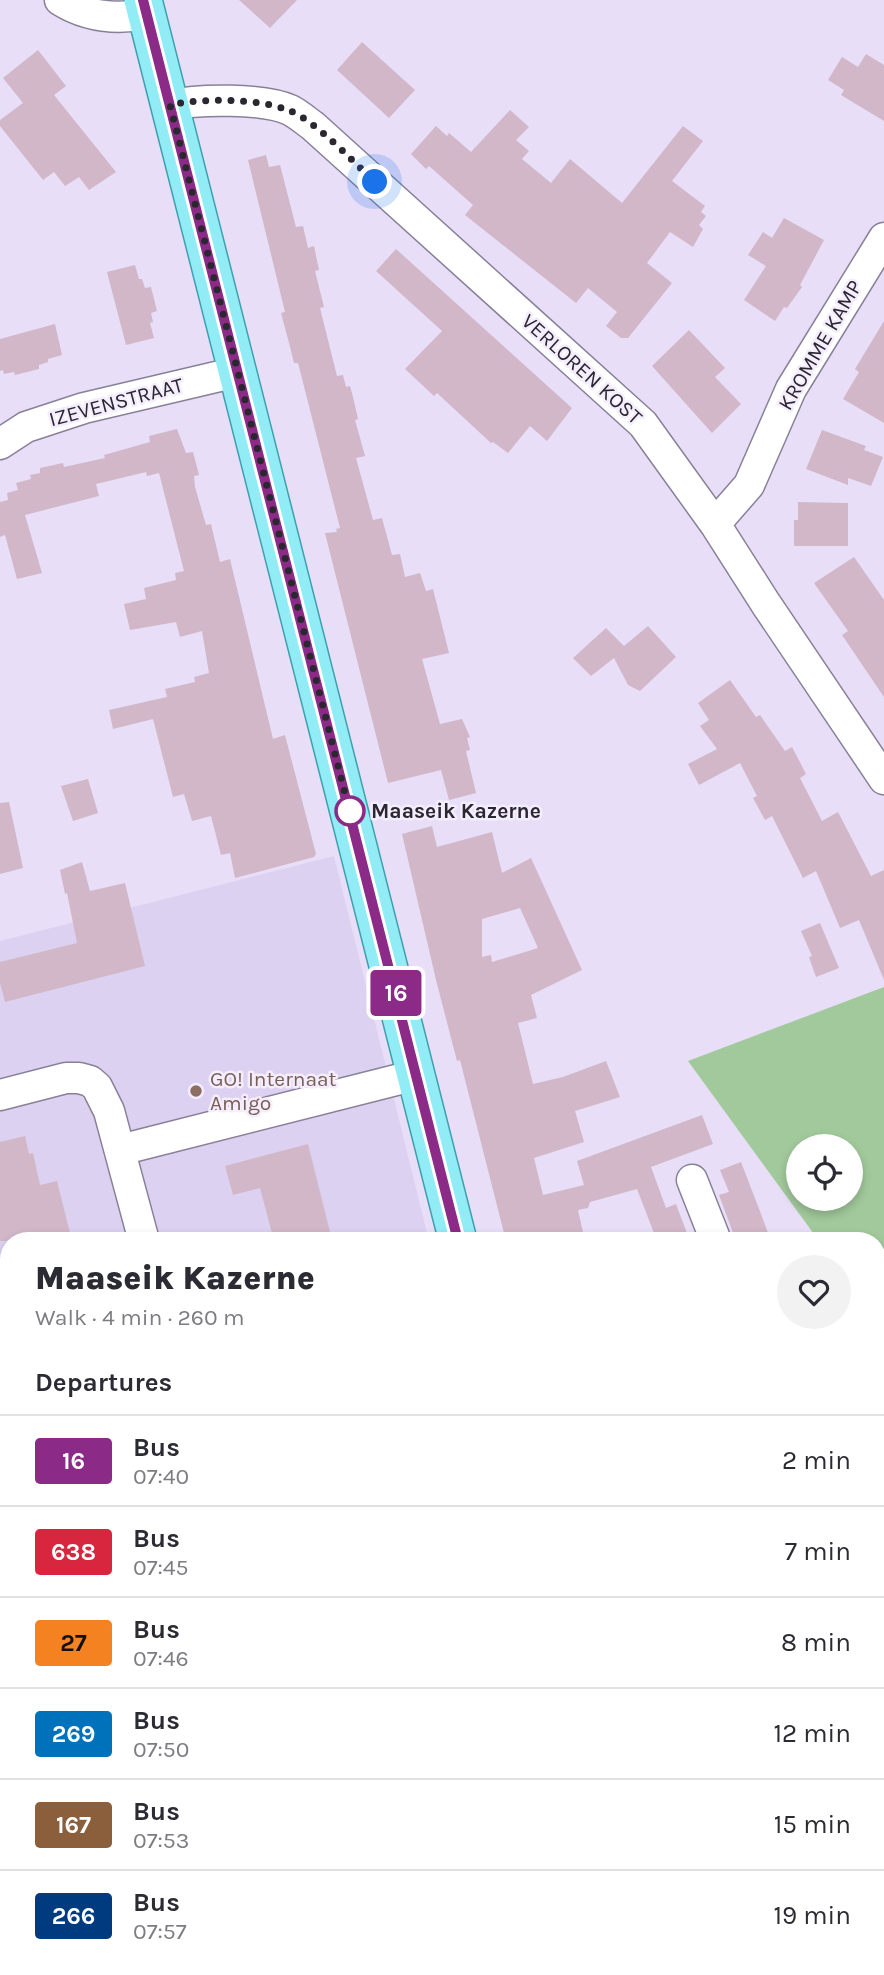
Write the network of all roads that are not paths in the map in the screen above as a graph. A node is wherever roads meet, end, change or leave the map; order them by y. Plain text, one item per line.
1 (60, 0) edge
2 (145, 7) edge
3 (170, 105) junction
4 (884, 238) edge
5 (237, 372) junction
6 (0, 444) edge
7 (715, 524) junction
8 (884, 779) edge
9 (416, 1075) junction
10 (0, 1095) edge
11 (120, 1150) junction
12 (692, 1180) dead end
13 (142, 1232) edge
14 (456, 1232) edge
15 (712, 1232) edge

1 - 2 street
2 - 3 main road
3 - 5 main road
3 - 7 street, VERLOREN KOST
4 - 7 street, KROMME KAMP
5 - 6 street, IZEVENSTRAAT
5 - 9 main road
7 - 8 street, VERLOREN KOST
9 - 11 street
9 - 14 main road
10 - 11 street
11 - 13 street
12 - 15 street

